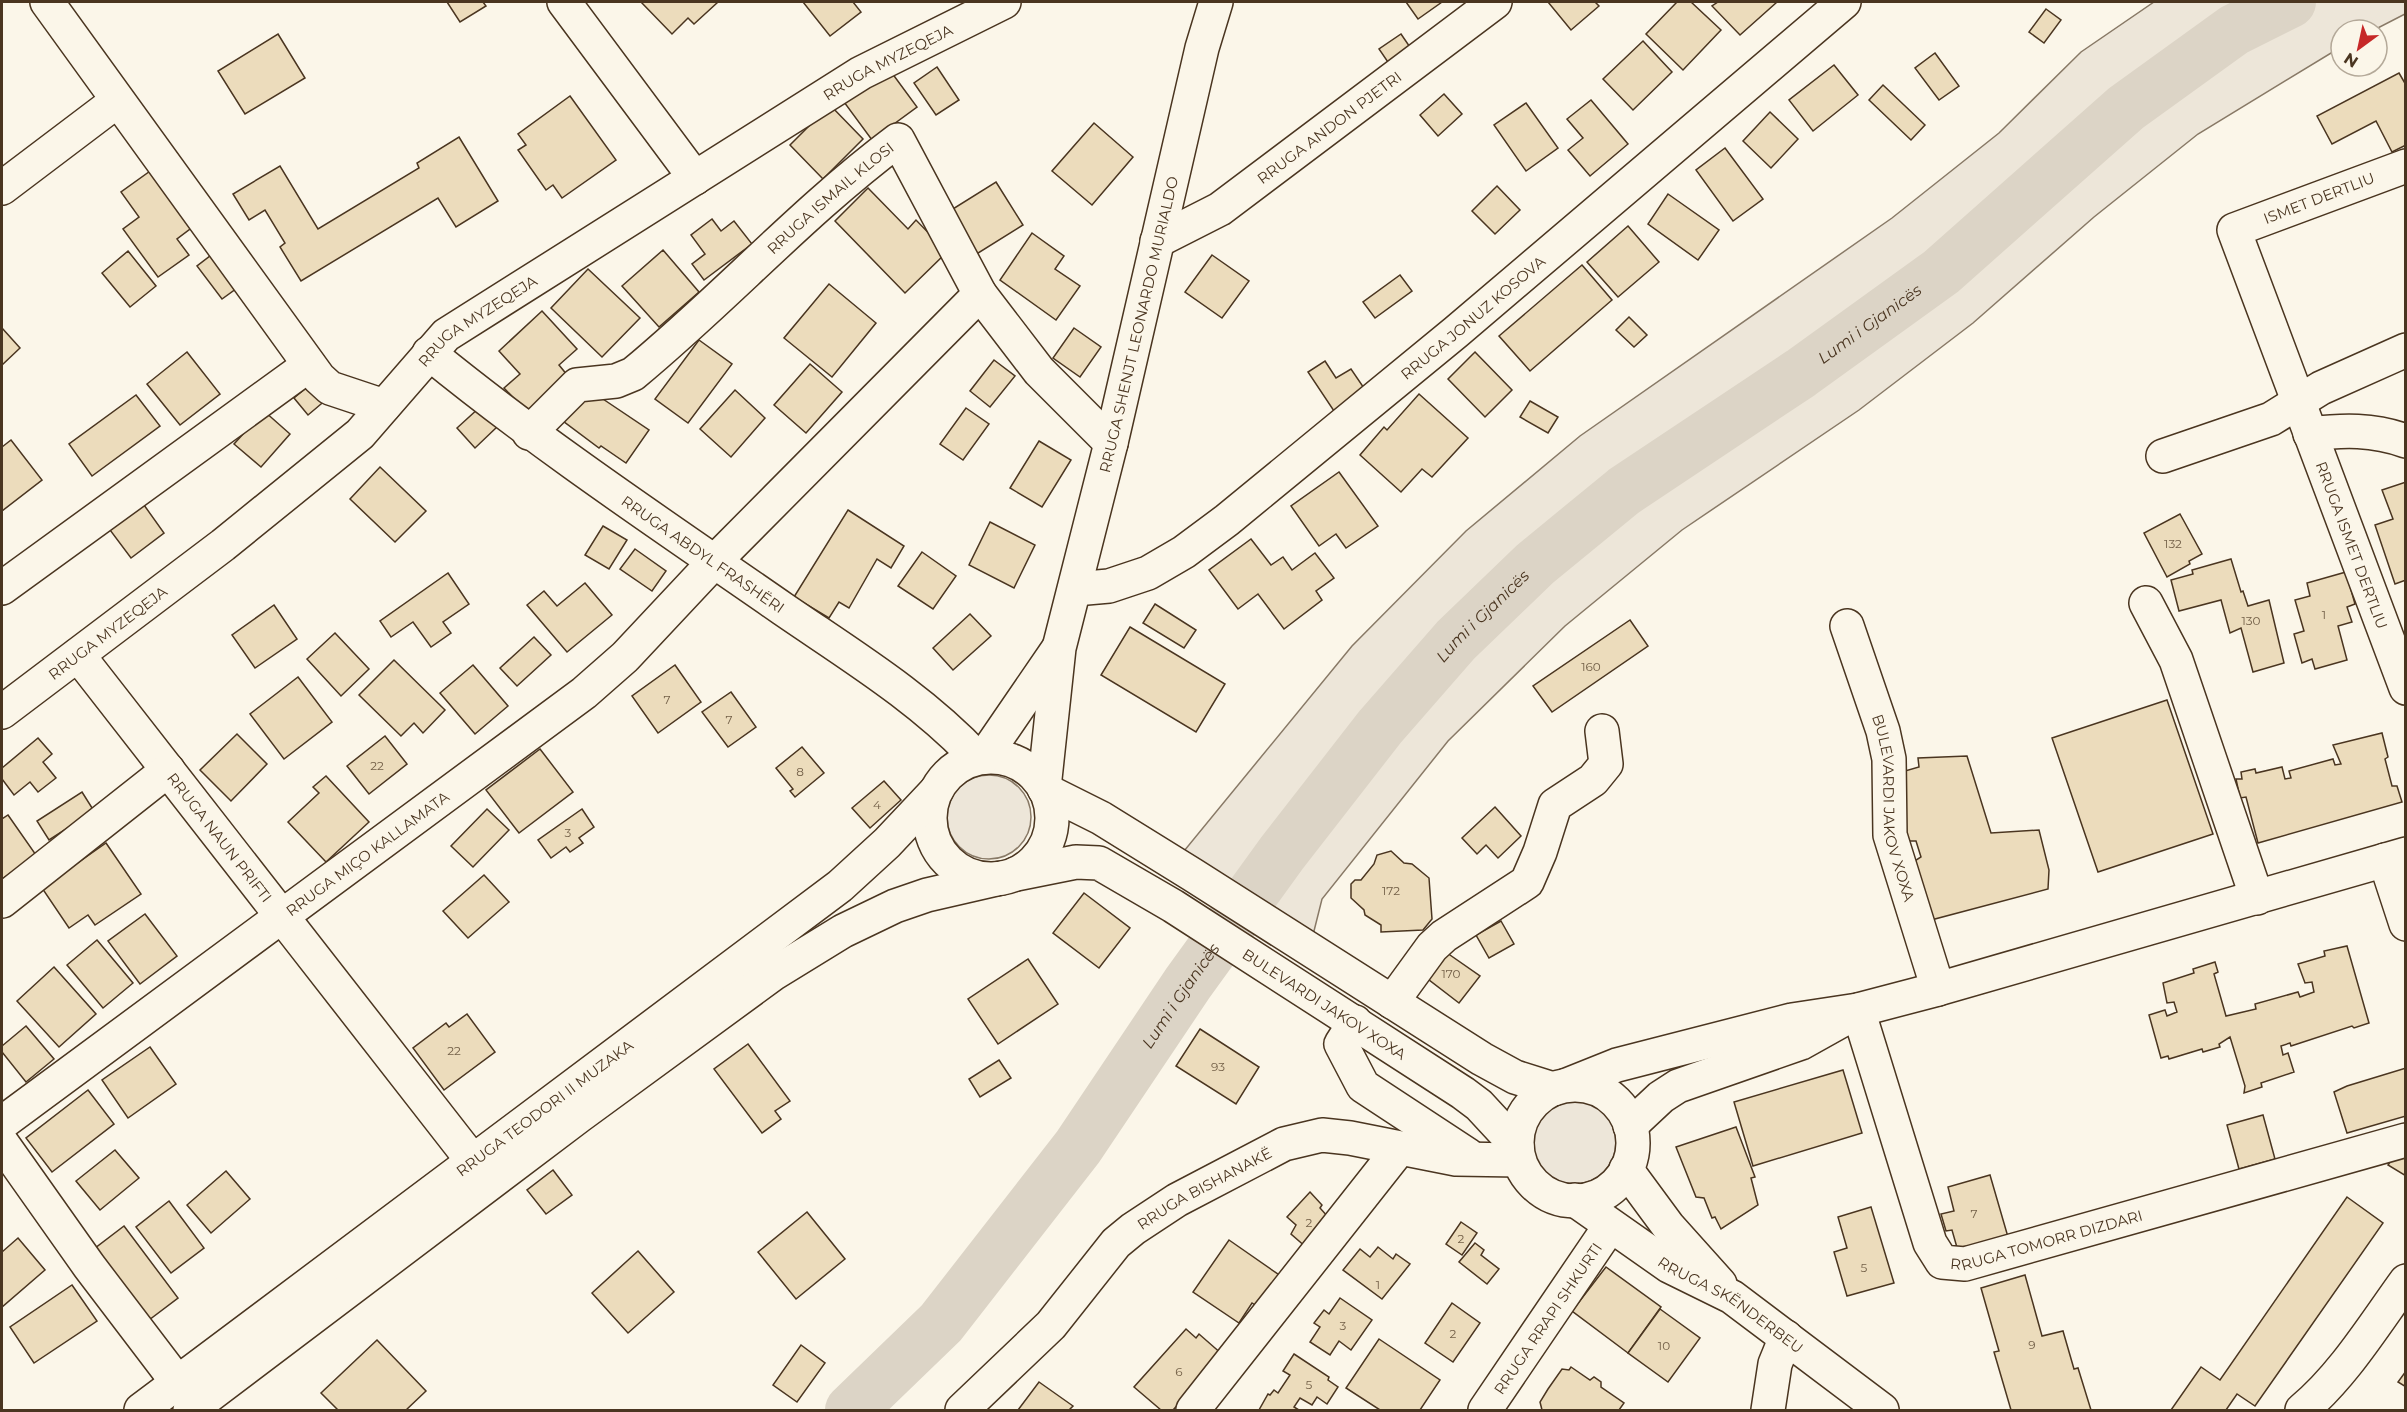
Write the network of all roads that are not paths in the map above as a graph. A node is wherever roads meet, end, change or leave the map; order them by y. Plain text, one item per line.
1 (47, 2) edge
2 (565, 2) edge
3 (1004, 2) edge
4 (1216, 2) edge
5 (1495, 2) edge
6 (1844, 2) edge
7 (117, 101) junction
8 (2406, 166) edge
9 (695, 178) junction
10 (2, 188) edge
11 (2234, 230) joint
12 (1157, 241) junction
13 (980, 294) junction
14 (2406, 350) edge
15 (429, 353) junction
16 (309, 365) junction
17 (384, 406) junction
18 (2304, 419) junction
19 (529, 433) junction
20 (2406, 441) edge
21 (1111, 443) junction
22 (2163, 456) dead end
23 (715, 561) junction
24 (2, 588) edge
25 (1075, 589) junction
26 (2146, 603) dead end
27 (1847, 626) dead end
28 (1059, 648) junction
29 (78, 655) junction
30 (2406, 688) edge
31 (2, 712) edge
32 (1602, 731) dead end
33 (980, 757) junction
34 (168, 771) junction
35 (1045, 789) junction
36 (936, 790) junction
37 (2395, 857) edge
38 (1008, 876) junction
39 (2257, 898) junction
40 (2, 901) edge
41 (282, 916) junction
42 (2406, 924) edge
43 (1938, 989) junction
44 (1392, 1002) junction
45 (1858, 1010) junction
46 (1355, 1022) junction
47 (1560, 1087) junction
48 (2, 1123) edge
49 (1630, 1126) junction
50 (2406, 1140) edge
51 (2, 1143) edge
52 (1399, 1149) junction
53 (1518, 1153) junction
54 (472, 1160) junction
55 (1477, 1161) junction
56 (1626, 1169) junction
57 (1575, 1200) junction
58 (1610, 1226) junction
59 (2406, 1281) edge
60 (1732, 1297) junction
61 (1786, 1337) junction
62 (184, 1396) edge
63 (141, 1410) edge
64 (962, 1410) edge
65 (1193, 1410) edge
66 (1485, 1410) edge
67 (1768, 1410) edge
68 (1882, 1410) edge
69 (2302, 1410) edge

1 - 7 street
2 - 9 street
3 - 9 street, RRUGA MYZEQEJA
4 - 12 street, RRUGA SHENJT LEONARDO MURIALDO
5 - 12 street, RRUGA ANDON PJETRI
6 - 25 street, RRUGA JONUZ KOSOVA
7 - 10 street
7 - 16 street
8 - 11 street, ISMET DERTLIU
9 - 15 street, RRUGA MYZEQEJA
11 - 18 street, RRUGA ISMET DERTLIU
12 - 21 street, RRUGA SHENJT LEONARDO MURIALDO
13 - 19 street, RRUGA ISMAIL KLOSI
13 - 21 street, RRUGA ISMAIL KLOSI
13 - 23 street, RRUGA MIÇO KALLAMATA
14 - 18 street
15 - 17 street, RRUGA MYZEQEJA
15 - 19 street, RRUGA ABDYL FRASHËRI
16 - 17 street
16 - 24 street
17 - 29 street, RRUGA MYZEQEJA
18 - 20 street
18 - 22 street
18 - 30 street, RRUGA ISMET DERTLIU
19 - 23 street, RRUGA ABDYL FRASHËRI
21 - 25 street, RRUGA SHENJT LEONARDO MURIALDO
23 - 33 street, RRUGA ABDYL FRASHËRI
23 - 41 street, RRUGA MIÇO KALLAMATA
25 - 28 street, RRUGA SHENJT LEONARDO MURIALDO
26 - 39 street
27 - 43 street, BULEVARDI JAKOV XOXA
28 - 33 street, RRUGA SHENJT LEONARDO MURIALDO
28 - 35 street, RRUGA SHENJT LEONARDO MURIALDO
29 - 31 street, RRUGA MYZEQEJA
29 - 34 street, RRUGA NAUN PRIFTI
32 - 44 street
33 - 35 street
33 - 36 street
34 - 40 street
34 - 41 street, RRUGA NAUN PRIFTI
35 - 38 street
35 - 44 street
36 - 38 street
36 - 54 street, RRUGA TEODORI II MUZAKA
37 - 39 street
37 - 42 street
38 - 46 street, BULEVARDI JAKOV XOXA
38 - 62 street, RRUGA TEODORI II MUZAKA
39 - 43 street
41 - 48 street, RRUGA MIÇO KALLAMATA
41 - 54 street, RRUGA NAUN PRIFTI
43 - 45 street
44 - 47 street
45 - 47 street
45 - 49 street
45 - 50 street, RRUGA TOMORR DIZDARI
46 - 53 street, BULEVARDI JAKOV XOXA
46 - 55 street
47 - 49 street
47 - 53 street
49 - 56 street
51 - 62 street
52 - 55 street, RRUGA BISHANAKË
52 - 64 street, RRUGA BISHANAKË
52 - 65 street
53 - 55 street, RRUGA BISHANAKË
53 - 57 street
54 - 62 street, RRUGA TEODORI II MUZAKA
56 - 57 street
56 - 60 street
57 - 58 street, RRUGA SKËNDERBEU
58 - 60 street, RRUGA SKËNDERBEU
58 - 66 street, RRUGA RRAPI SHKURTI
59 - 69 street
60 - 61 street, RRUGA SKËNDERBEU
61 - 67 street
61 - 68 street, RRUGA SKËNDERBEU
62 - 63 street, RRUGA TEODORI II MUZAKA

